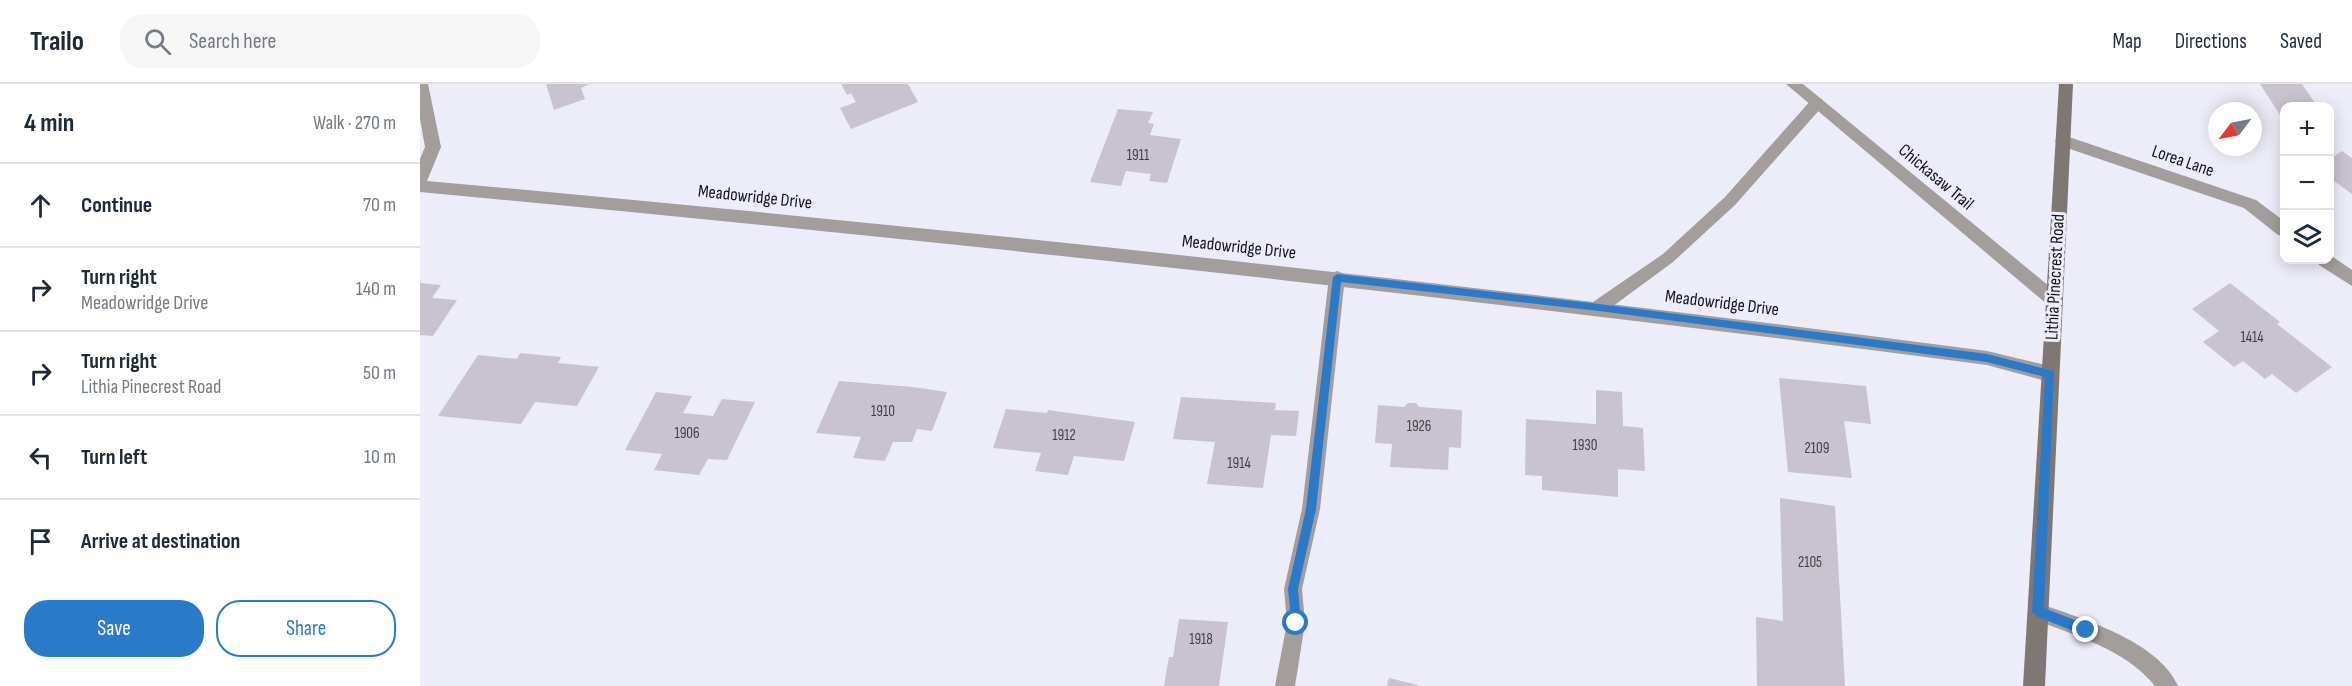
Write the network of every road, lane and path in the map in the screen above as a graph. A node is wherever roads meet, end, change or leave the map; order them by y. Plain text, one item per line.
1 (421, 84) edge
2 (1793, 84) edge
3 (2066, 84) edge
4 (1817, 103) junction
5 (2063, 141) junction
6 (420, 178) edge
7 (420, 186) edge
8 (2280, 227) edge
9 (2331, 264) edge
10 (1337, 277) junction
11 (2352, 279) edge
12 (2054, 300) junction
13 (1599, 307) junction
14 (2050, 374) junction
15 (2038, 612) junction
16 (1285, 686) edge
17 (2034, 686) edge
18 (2168, 686) edge

1 - 6 street
2 - 4 street, Chickasaw Trail
3 - 5 main road, Lithia Pinecrest Road
4 - 12 street, Chickasaw Trail
4 - 13 lane
5 - 8 street, Lorea Lane
5 - 12 main road, Lithia Pinecrest Road
7 - 10 street, Meadowridge Drive
9 - 11 street
10 - 13 street, Meadowridge Drive
10 - 16 lane
12 - 14 main road, Lithia Pinecrest Road
13 - 14 street, Meadowridge Drive
14 - 15 main road, Lithia Pinecrest Road
15 - 17 main road, Lithia Pinecrest Road
15 - 18 lane

